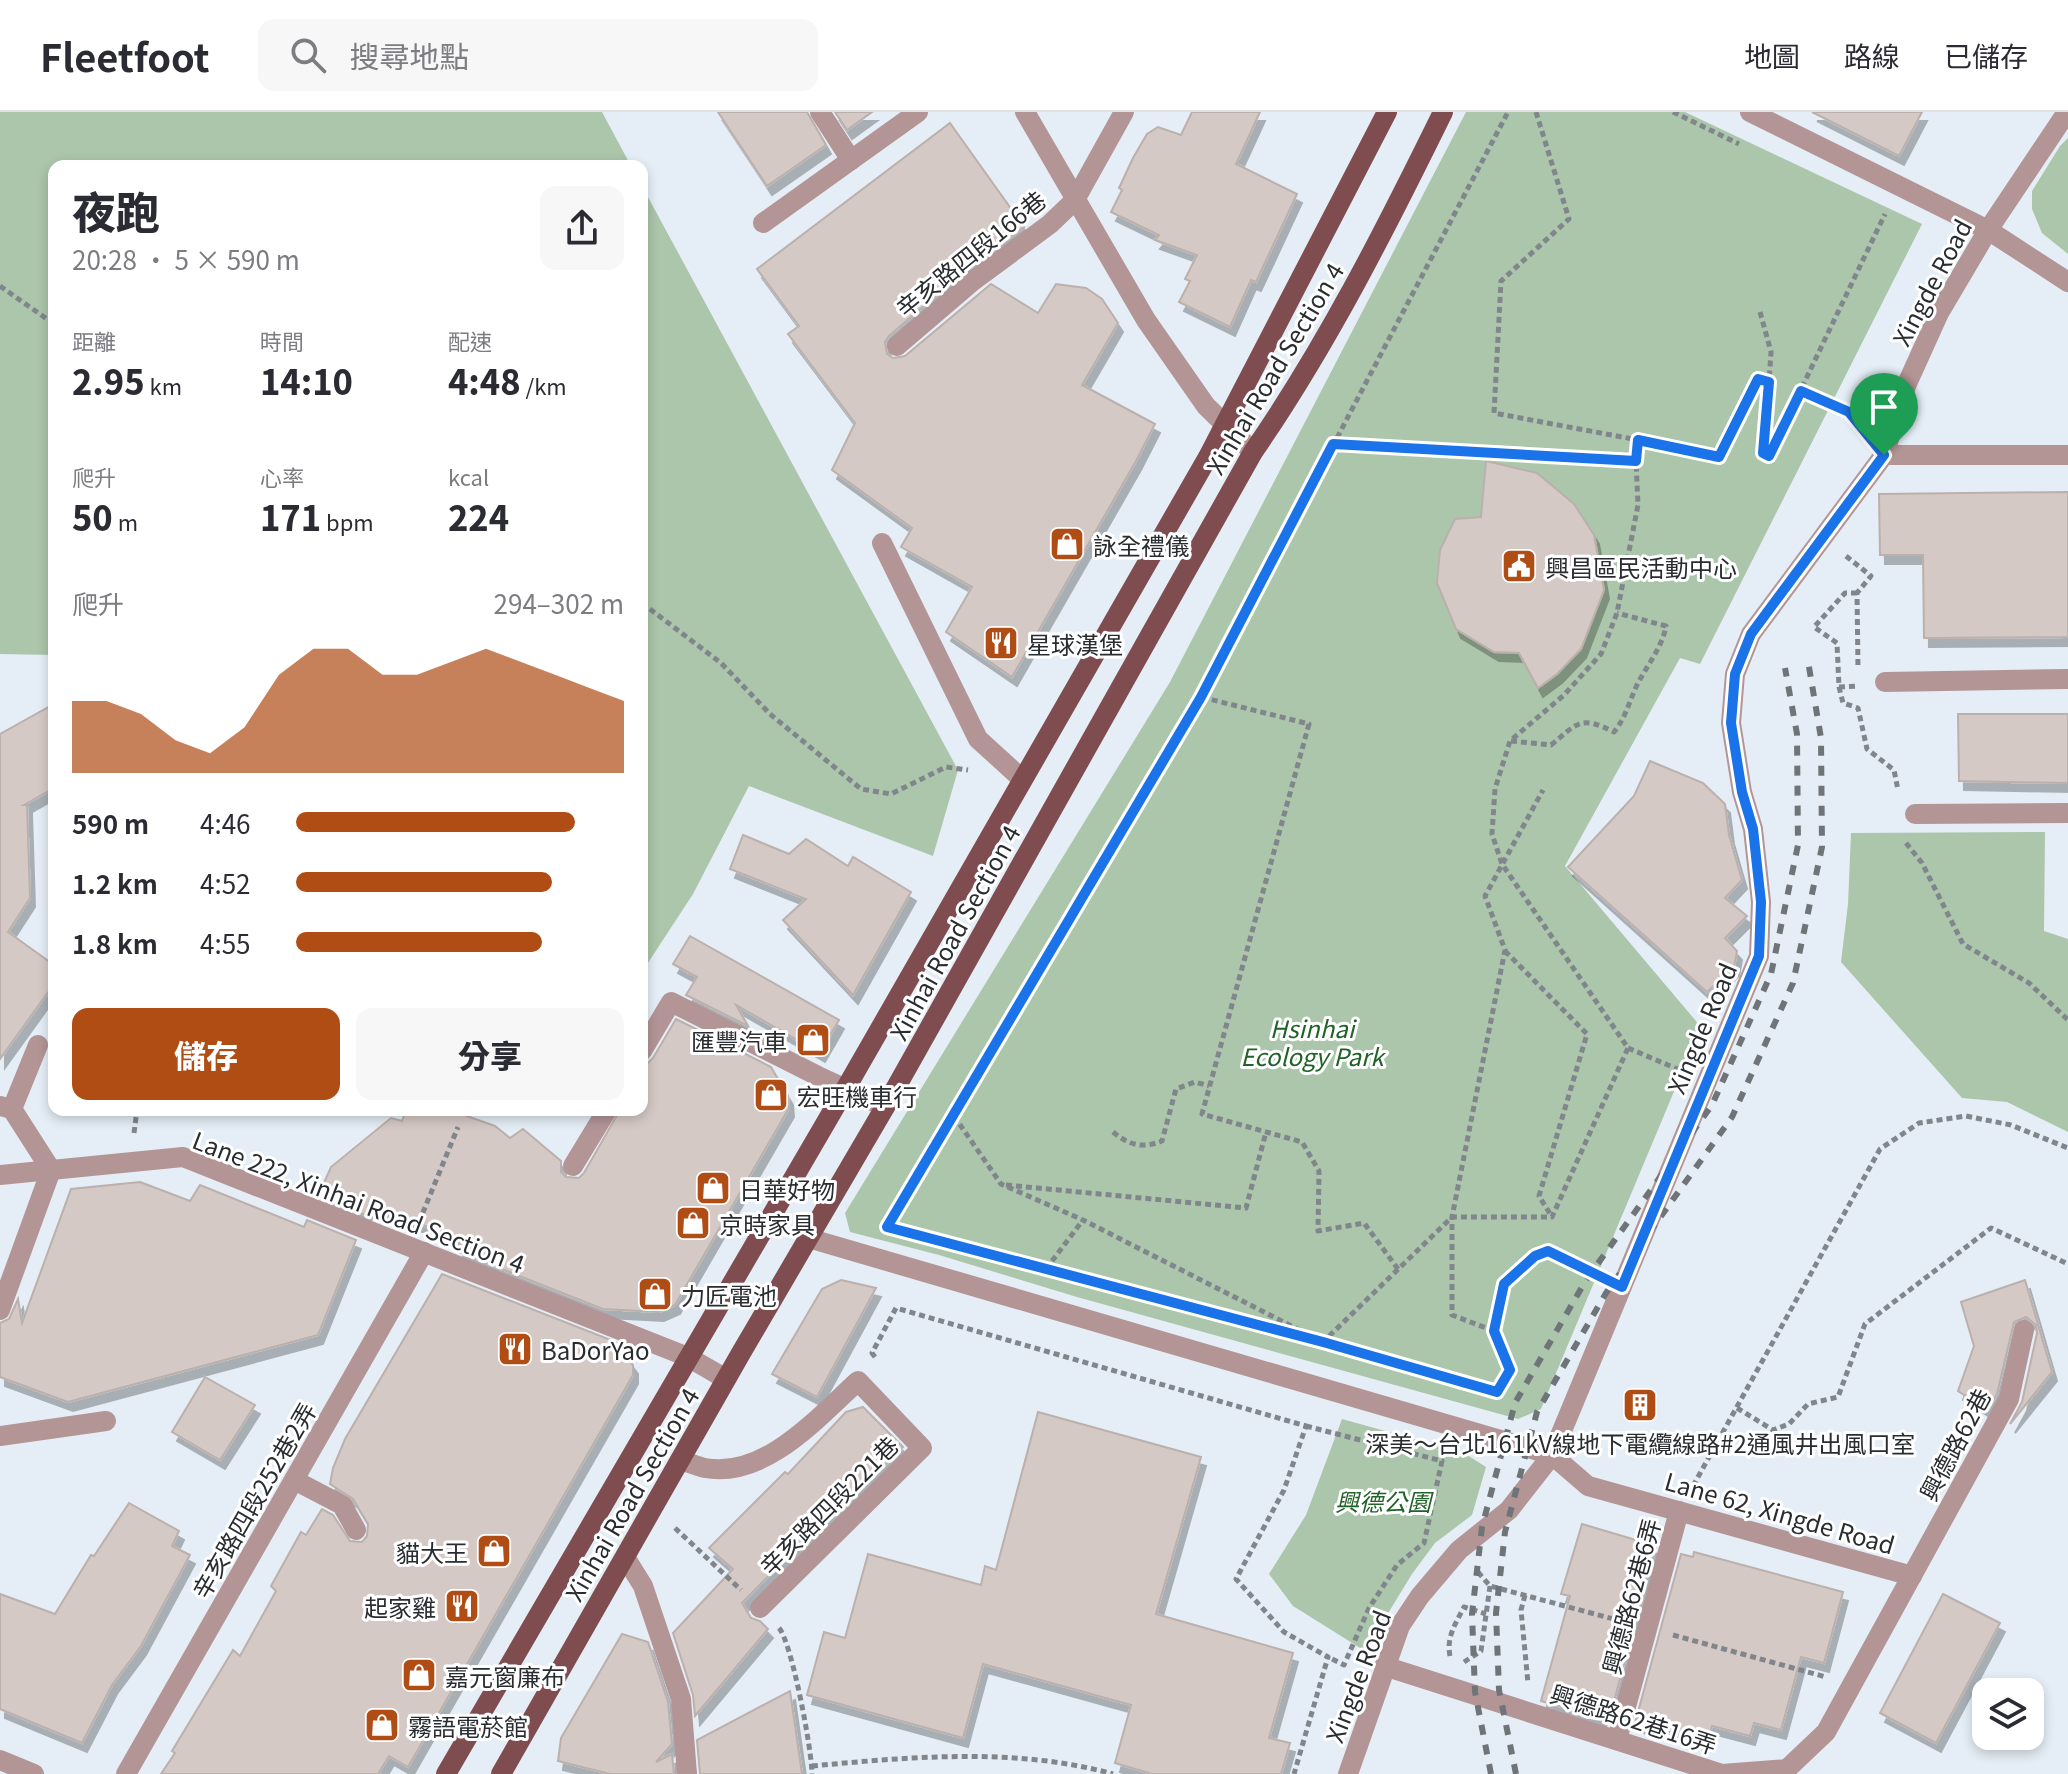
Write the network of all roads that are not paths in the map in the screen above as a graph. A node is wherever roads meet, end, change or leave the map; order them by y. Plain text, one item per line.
1 (820, 112) edge
2 (1025, 112) edge
3 (1124, 112) edge
4 (1387, 112) edge
5 (1443, 112) edge
6 (1750, 112) edge
7 (2067, 112) edge
8 (913, 113) edge
9 (851, 160) junction
10 (1075, 200) junction
11 (763, 223) dead end
12 (1988, 230) junction
13 (2068, 282) edge
14 (897, 346) dead end
15 (1225, 423) junction
16 (1253, 452) junction
17 (1884, 455) junction
18 (2068, 455) edge
19 (882, 543) dead end
20 (2068, 679) edge
21 (1885, 682) dead end
22 (1022, 779) junction
23 (2068, 813) edge
24 (1915, 814) road end
25 (648, 1041) edge
26 (38, 1045) dead end
27 (846, 1088) junction
28 (885, 1107) junction
29 (6, 1108) edge
30 (603, 1116) edge
31 (573, 1166) dead end
32 (51, 1170) junction
33 (0, 1175) edge
34 (808, 1238) junction
35 (417, 1248) junction
36 (0, 1310) edge
37 (2024, 1330) dead end
38 (688, 1357) junction
39 (726, 1379) junction
40 (106, 1421) dead end
41 (0, 1436) edge
42 (1552, 1455) junction
43 (680, 1460) junction
44 (294, 1480) junction
45 (1679, 1511) junction
46 (356, 1530) dead end
47 (625, 1557) junction
48 (1912, 1576) junction
49 (760, 1608) road end
50 (1384, 1666) junction
51 (1617, 1740) junction
52 (0, 1760) edge
53 (509, 1772) edge
54 (34, 1774) edge
55 (126, 1774) edge
56 (446, 1774) edge
57 (687, 1774) edge
58 (1348, 1774) edge

1 - 9 street
2 - 10 street
3 - 10 street, 辛亥路四段166巷
4 - 15 main road, Xinhai Road Section 4
5 - 16 main road, Xinhai Road Section 4
6 - 12 street
7 - 12 street, Xingde Road
8 - 9 street
9 - 11 street
10 - 14 street, 辛亥路四段166巷
10 - 15 street
12 - 13 street
12 - 17 street, Xingde Road
15 - 16 street
15 - 22 main road, Xinhai Road Section 4
16 - 28 main road, Xinhai Road Section 4
17 - 18 street
17 - 42 street, Xingde Road
19 - 22 street
20 - 21 street
22 - 27 main road, Xinhai Road Section 4
23 - 24 street
25 - 27 street
26 - 29 street
27 - 28 street
27 - 38 main road, Xinhai Road Section 4
28 - 34 main road, Xinhai Road Section 4
29 - 32 street
30 - 31 street
32 - 33 street, Lane 222, Xinhai Road Section 4
32 - 35 street, Lane 222, Xinhai Road Section 4
32 - 36 street
34 - 39 main road, Xinhai Road Section 4
34 - 42 street
35 - 38 street, Lane 222, Xinhai Road Section 4
35 - 44 street, 辛亥路四段252巷2弄
37 - 48 street, 興德路62巷
38 - 39 street, Lane 222, Xinhai Road Section 4
38 - 56 main road, Xinhai Road Section 4
39 - 43 main road, Xinhai Road Section 4
40 - 41 street
42 - 45 street, Lane 62, Xingde Road
42 - 50 street, Xingde Road
43 - 47 main road, Xinhai Road Section 4
43 - 49 street, 辛亥路四段221巷
44 - 46 street
44 - 55 street, 辛亥路四段252巷2弄
45 - 48 street, Lane 62, Xingde Road
45 - 51 street, 興德路62巷6弄
47 - 53 main road, Xinhai Road Section 4
47 - 57 street
48 - 51 street, 興德路62巷16弄
50 - 51 street, 興德路62巷16弄
50 - 58 street, Xingde Road
52 - 54 street

